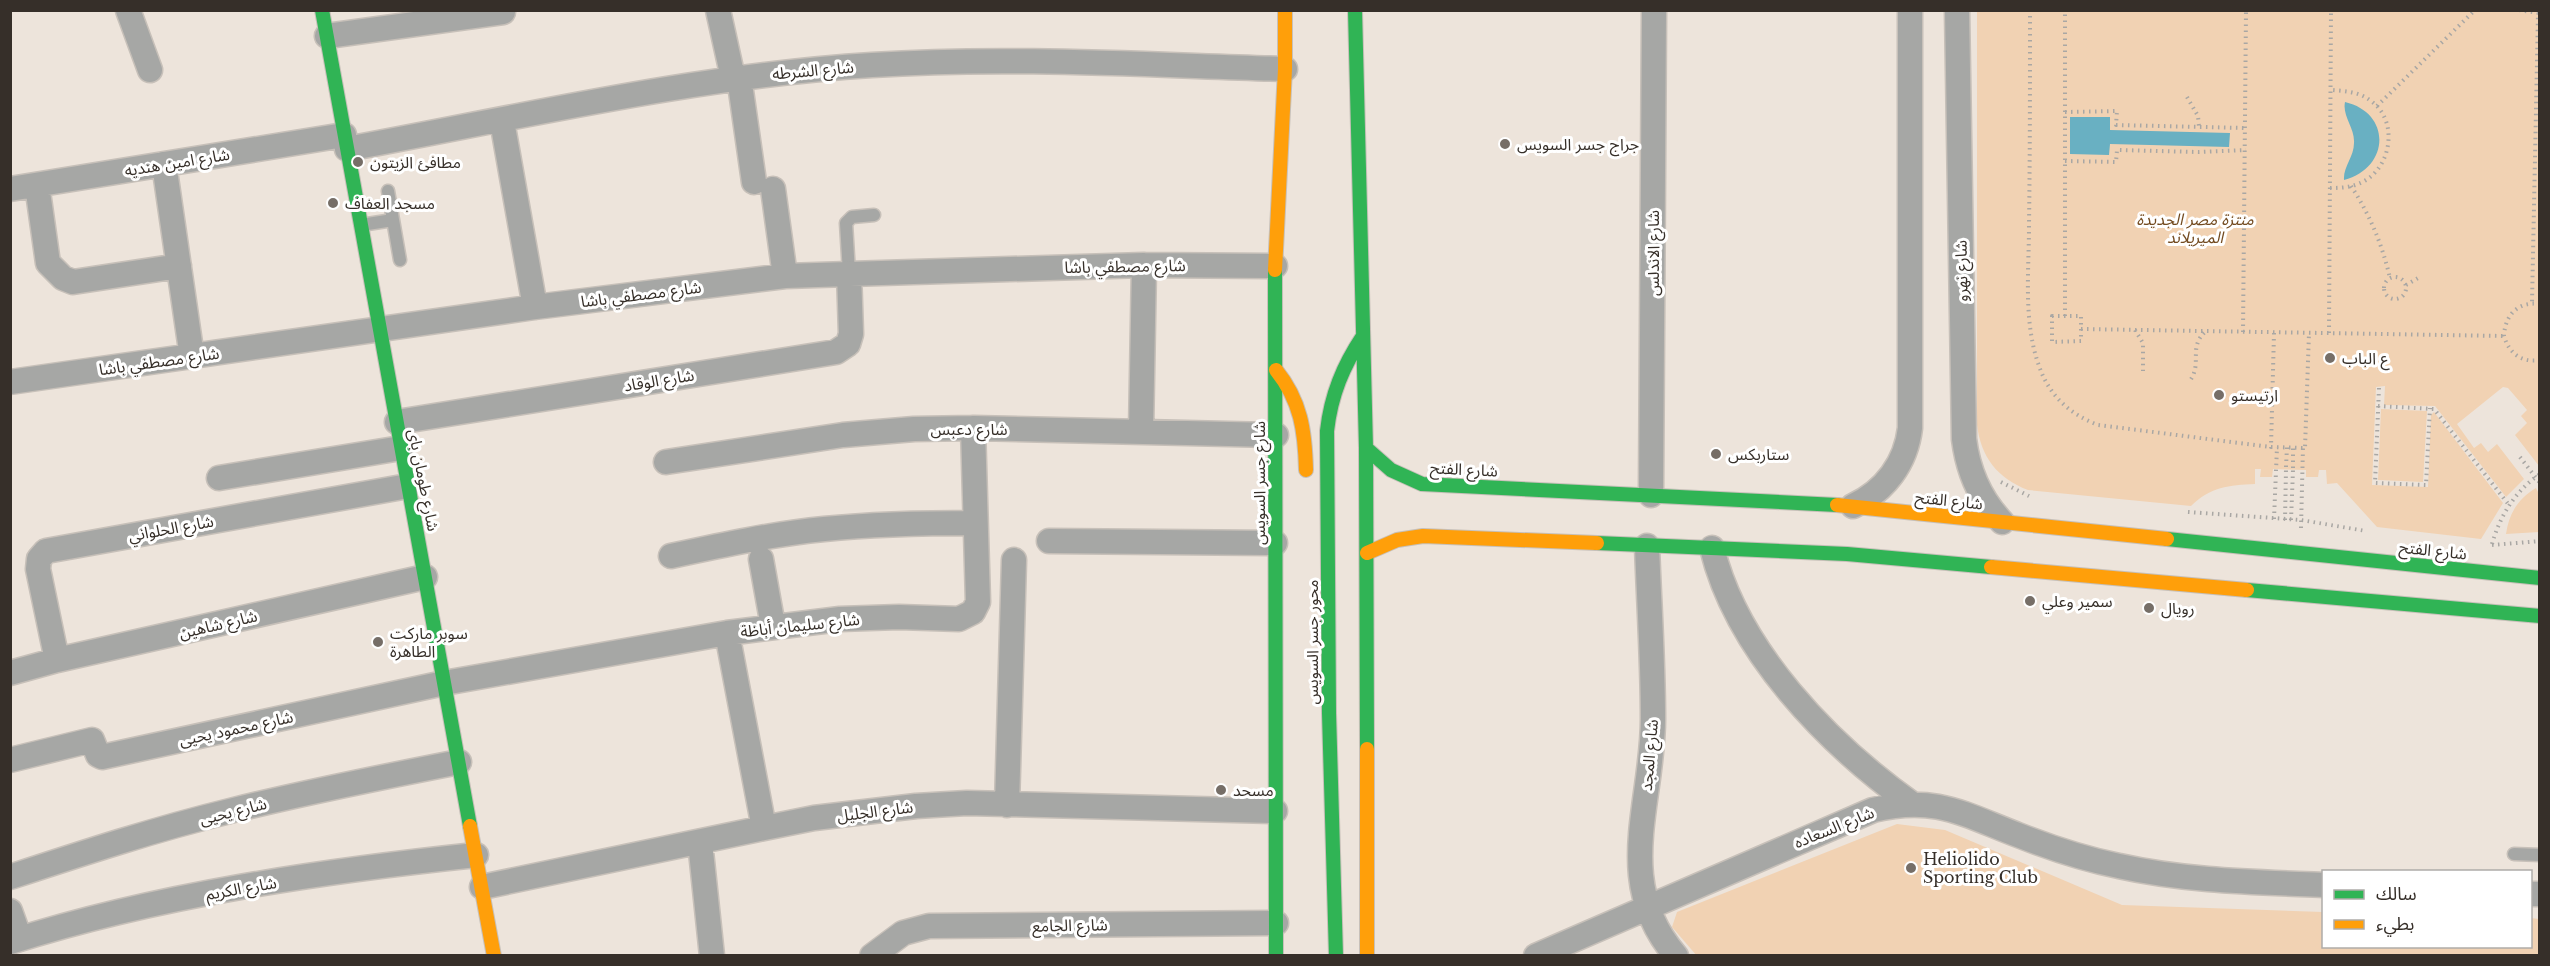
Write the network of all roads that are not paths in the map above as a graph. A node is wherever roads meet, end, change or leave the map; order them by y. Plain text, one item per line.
1 (128, 10) edge
2 (322, 10) edge
3 (718, 10) edge
4 (1285, 10) edge
5 (1355, 10) edge
6 (1654, 10) edge
7 (1910, 10) edge
8 (1957, 10) edge
9 (503, 12) dead end
10 (327, 36) junction
11 (1285, 69) junction
12 (150, 70) dead end
13 (736, 77) junction
14 (502, 121) junction
15 (345, 142) junction
16 (164, 164) junction
17 (38, 185) junction
18 (10, 189) edge
19 (388, 191) dead end
20 (874, 215) dead end
21 (393, 220) junction
22 (361, 225) junction
23 (400, 260) dead end
24 (1144, 265) junction
25 (179, 266) junction
26 (1275, 266) junction
27 (849, 273) junction
28 (785, 276) junction
29 (535, 307) junction
30 (381, 330) junction
31 (1363, 336) junction
32 (192, 357) junction
33 (1276, 370) junction
34 (10, 381) edge
35 (397, 422) junction
36 (973, 428) junction
37 (1141, 432) junction
38 (1275, 435) junction
39 (401, 448) junction
40 (1366, 448) junction
41 (666, 462) dead end
42 (219, 478) dead end
43 (1306, 480) dead end
44 (1429, 485) junction
45 (408, 486) junction
46 (1651, 495) junction
47 (1421, 501) dead end
48 (1852, 516) junction
49 (1419, 518) dead end
50 (2002, 522) junction
51 (975, 523) junction
52 (1423, 536) junction
53 (1049, 541) dead end
54 (1275, 543) junction
55 (1647, 546) junction
56 (1712, 548) junction
57 (1367, 553) junction
58 (671, 556) dead end
59 (761, 559) dead end
60 (1014, 560) dead end
61 (425, 577) junction
62 (2540, 578) edge
63 (2540, 616) edge
64 (773, 626) junction
65 (727, 633) junction
66 (57, 660) junction
67 (10, 674) edge
68 (444, 683) junction
69 (10, 760) edge
70 (459, 762) junction
71 (1912, 804) junction
72 (1007, 805) junction
73 (1275, 812) junction
74 (764, 828) junction
75 (700, 842) junction
76 (2514, 854) dead end
77 (476, 855) junction
78 (2540, 855) edge
79 (10, 877) edge
80 (2322, 885) edge
81 (482, 887) junction
82 (1647, 906) junction
83 (10, 910) edge
84 (1275, 923) junction
85 (15, 940) edge
86 (494, 956) edge
87 (712, 956) edge
88 (872, 956) edge
89 (1276, 956) edge
90 (1336, 956) edge
91 (1367, 956) edge
92 (1536, 956) edge
93 (1676, 956) edge

1 - 12 street
2 - 10 main road, شارع طومان باى
3 - 13 street
4 - 11 main road, شارع جسر السويس
5 - 31 main road
6 - 46 street, شارع الاندلس
7 - 48 street
8 - 50 street, شارع نهرو
9 - 10 street
10 - 15 main road, شارع طومان باى
11 - 13 street, شارع الشرطه
11 - 26 main road, شارع جسر السويس
13 - 14 street, شارع الشرطه
13 - 28 street
14 - 15 street, شارع الشرطه
14 - 29 street
15 - 16 street, شارع امين هنديه
15 - 22 main road, شارع طومان باى
16 - 17 street, شارع امين هنديه
16 - 25 street
17 - 18 street, شارع امين هنديه
17 - 25 street
19 - 21 lane
20 - 27 lane
21 - 22 lane
21 - 23 lane
22 - 30 main road, شارع طومان باى
24 - 26 street, شارع مصطفي باشا
24 - 27 street, شارع مصطفي باشا
24 - 37 street
25 - 32 street
26 - 33 main road, شارع جسر السويس
27 - 28 street, شارع مصطفي باشا
27 - 35 street, شارع الوقاد
28 - 29 street, شارع مصطفي باشا
29 - 30 street, شارع مصطفي باشا
30 - 32 street, شارع مصطفي باشا
30 - 35 main road, شارع طومان باى
31 - 40 main road
31 - 90 main road, محور جسر السويس
32 - 34 street, شارع مصطفي باشا
33 - 38 main road, شارع جسر السويس
33 - 43 main road
35 - 39 main road, شارع طومان باى
36 - 37 street, شارع دعبس
36 - 41 street, شارع دعبس
36 - 51 street, شارع سليمان أباظة
37 - 38 street, شارع دعبس
38 - 54 main road, شارع جسر السويس
39 - 42 street
39 - 45 main road, شارع طومان باى
40 - 44 main road, شارع الفتح
40 - 57 main road
44 - 46 main road, شارع الفتح
44 - 47 main road
45 - 61 main road, شارع طومان باى
45 - 66 street, شارع الحلواني
46 - 48 main road, شارع الفتح
48 - 50 main road, شارع الفتح
49 - 52 main road
50 - 62 main road, شارع الفتح
51 - 58 street
51 - 64 street, شارع سليمان أباظة
52 - 55 main road
52 - 57 main road
53 - 54 street
54 - 73 main road, شارع جسر السويس
55 - 56 main road
55 - 82 street, شارع المجد
56 - 63 main road
56 - 71 street
57 - 91 main road
59 - 64 street
60 - 72 street
61 - 66 street, شارع شاهين
61 - 68 main road, شارع طومان باى
64 - 65 street, شارع سليمان أباظة
65 - 68 street, شارع سليمان أباظة
65 - 74 street
66 - 67 street, شارع شاهين
68 - 69 street, شارع محمود يحيى
68 - 70 main road, شارع طومان باى
70 - 77 main road, شارع طومان باى
70 - 79 street, شارع يحيى
71 - 80 street, شارع السعاده
71 - 82 street, شارع السعاده
72 - 73 street, شارع الجليل
72 - 74 street, شارع الجليل
73 - 84 main road, شارع جسر السويس
74 - 75 street, شارع الجليل
75 - 81 street, شارع الجليل
75 - 87 street
76 - 78 lane
77 - 81 main road, شارع طومان باى
77 - 85 street, شارع الكريم
81 - 86 main road, شارع طومان باى
82 - 92 street, شارع السعاده
82 - 93 street, شارع المجد
83 - 85 street
84 - 88 street, شارع الجامع
84 - 89 main road, شارع جسر السويس

